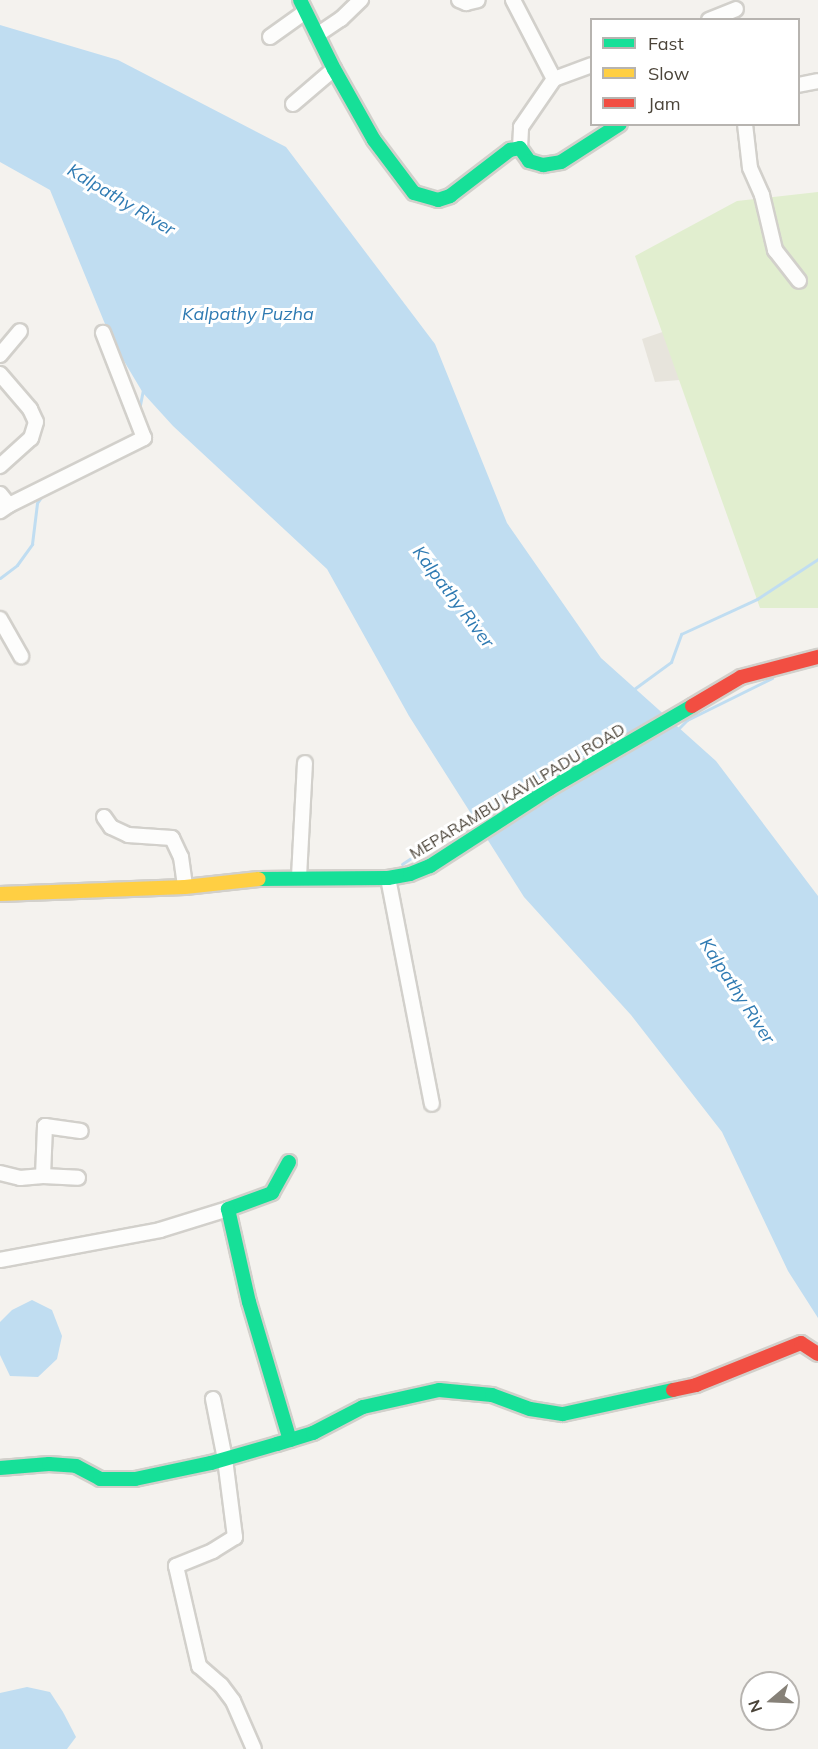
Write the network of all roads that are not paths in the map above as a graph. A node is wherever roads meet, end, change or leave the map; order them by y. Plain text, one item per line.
1 (361, 0) edge
2 (459, 0) edge
3 (478, 0) edge
4 (513, 0) edge
5 (303, 6) edge
6 (736, 10) edge
7 (714, 18) edge
8 (318, 35) junction
9 (270, 37) dead end
10 (590, 64) edge
11 (334, 69) junction
12 (554, 79) junction
13 (818, 81) edge
14 (800, 85) edge
15 (293, 104) dead end
16 (617, 126) edge
17 (745, 126) edge
18 (520, 148) junction
19 (799, 280) dead end
20 (20, 331) dead end
21 (103, 333) dead end
22 (0, 355) edge
23 (0, 374) edge
24 (0, 466) edge
25 (3, 504) edge
26 (0, 619) edge
27 (21, 656) dead end
28 (818, 657) edge
29 (304, 762) dead end
30 (104, 817) dead end
31 (299, 877) junction
32 (388, 878) junction
33 (185, 887) junction
34 (0, 894) edge
35 (432, 1104) dead end
36 (81, 1131) dead end
37 (289, 1162) dead end
38 (0, 1173) edge
39 (43, 1176) junction
40 (78, 1178) dead end
41 (228, 1209) junction
42 (0, 1260) edge
43 (818, 1354) edge
44 (213, 1399) dead end
45 (290, 1440) junction
46 (225, 1459) junction
47 (0, 1468) edge
48 (254, 1749) edge

1 - 8 street
2 - 3 street
4 - 12 street
5 - 8 street
5 - 9 street
6 - 7 street
8 - 11 street
10 - 12 street
11 - 15 street
11 - 18 street
12 - 18 street
13 - 14 street
16 - 18 street
17 - 19 street
20 - 22 street
21 - 25 street
23 - 24 street
26 - 27 street
28 - 32 street, MEPARAMBU KAVILPADU ROAD
29 - 31 street
30 - 33 street
31 - 32 street, MEPARAMBU KAVILPADU ROAD
31 - 33 street, MEPARAMBU KAVILPADU ROAD
32 - 35 street
33 - 34 street, MEPARAMBU KAVILPADU ROAD
36 - 39 street
37 - 41 street
38 - 39 street
39 - 40 street
41 - 42 street
41 - 45 street
43 - 45 street
44 - 46 street
45 - 46 street
46 - 47 street
46 - 48 street

